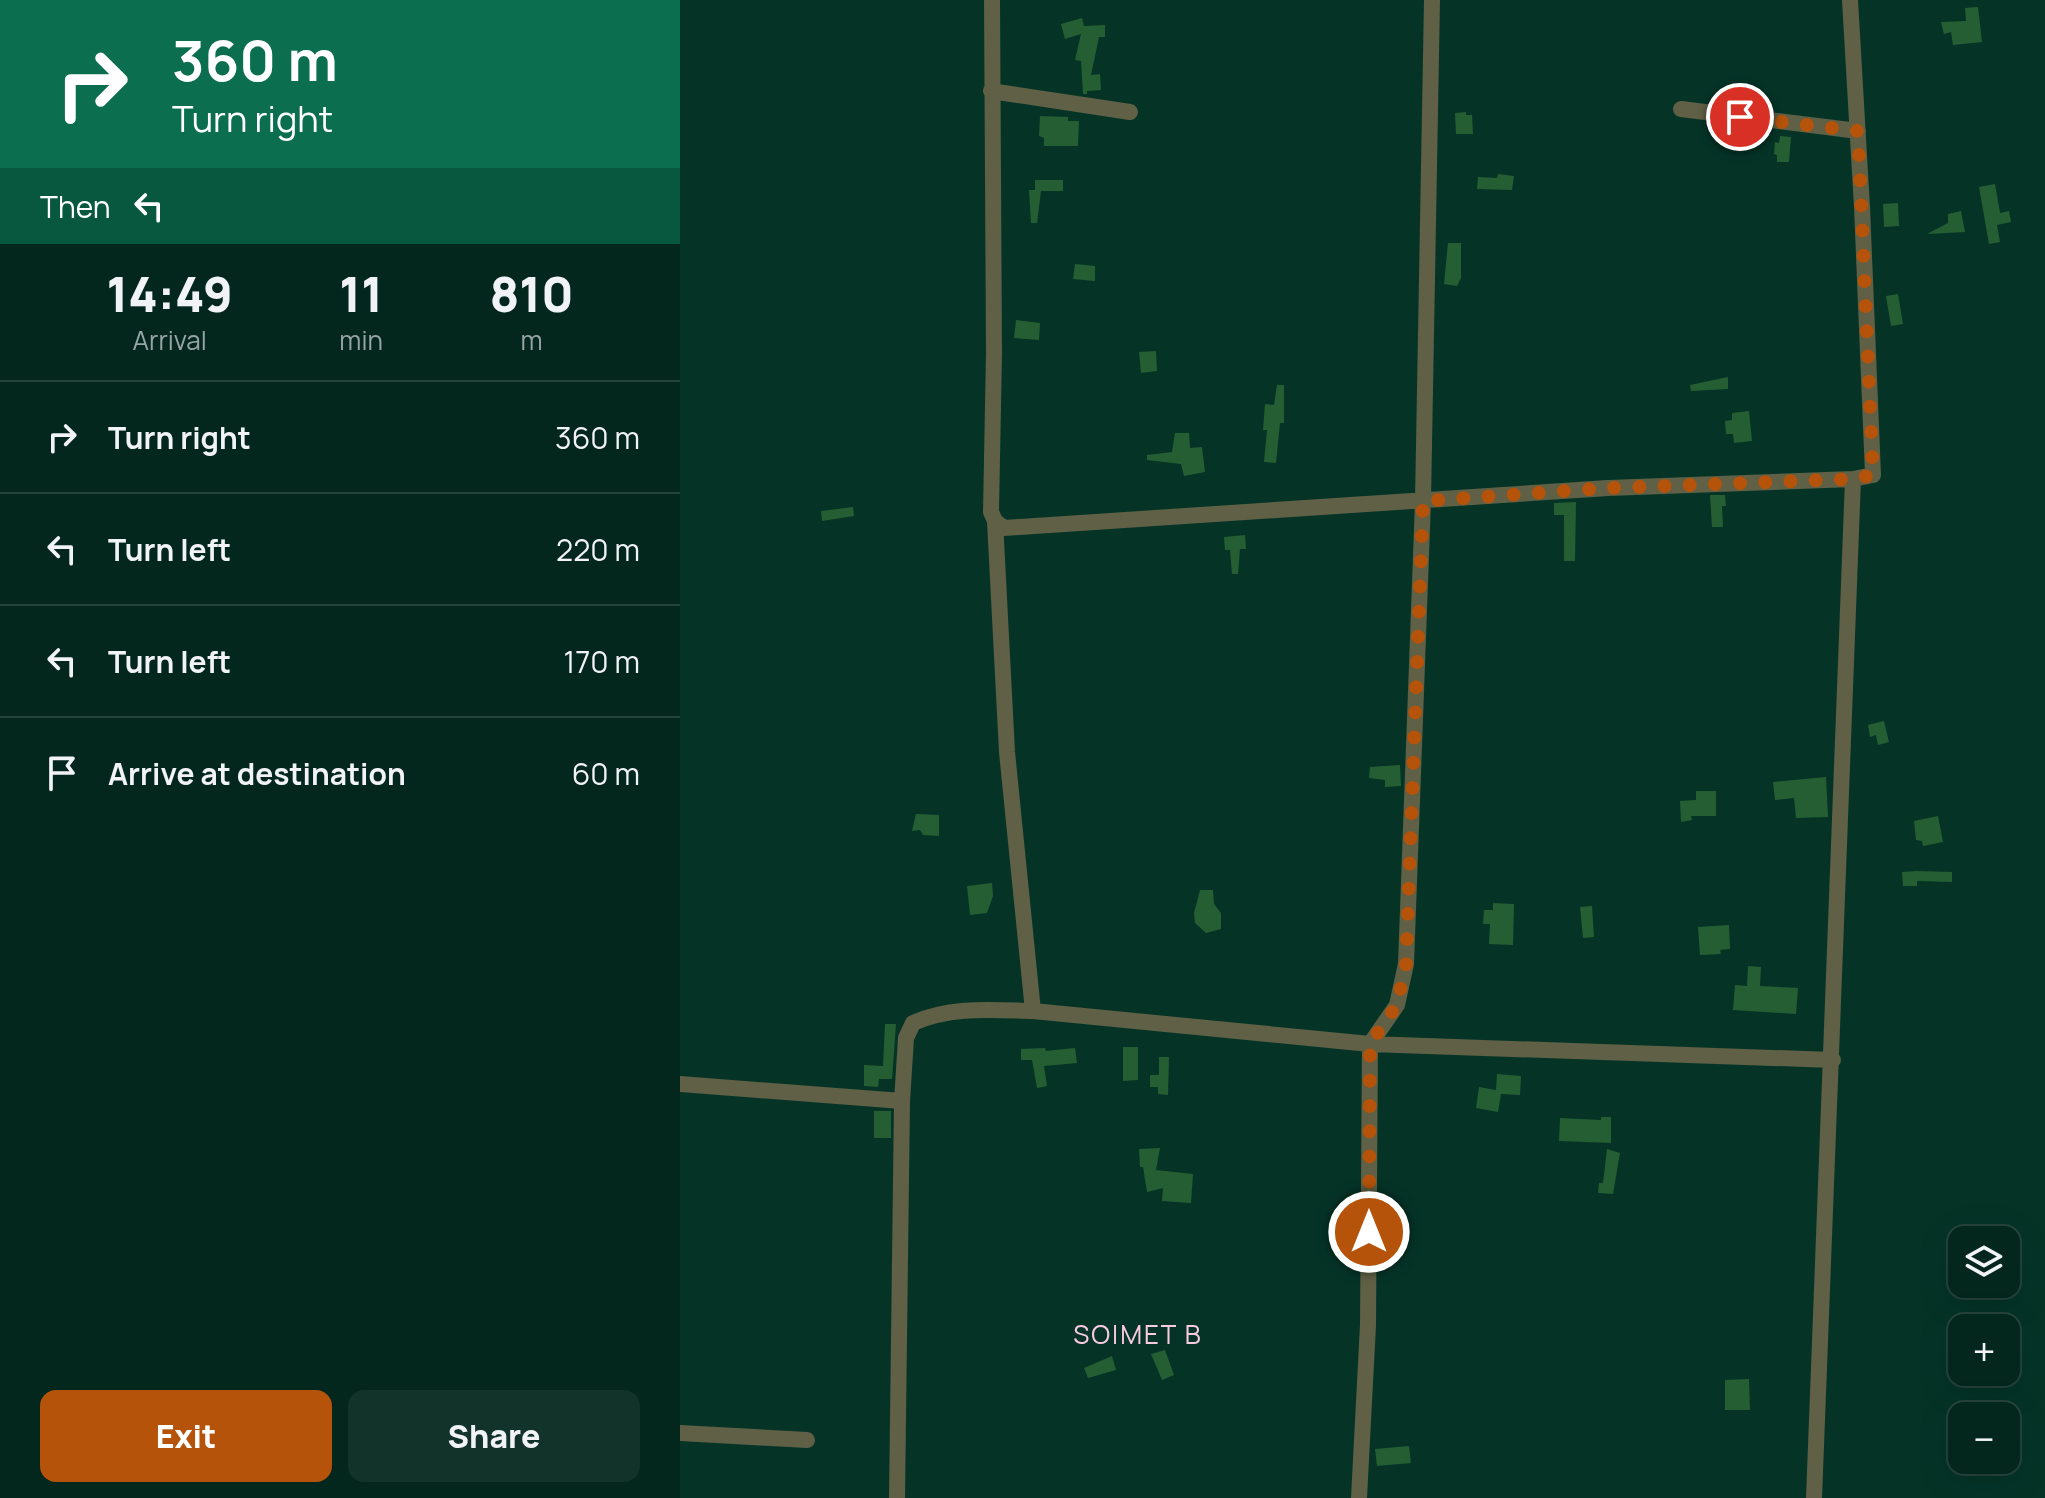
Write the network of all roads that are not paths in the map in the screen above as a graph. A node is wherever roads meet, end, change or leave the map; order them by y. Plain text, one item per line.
1 (992, 0) edge
2 (1432, 0) edge
3 (1850, 0) edge
4 (991, 91) junction
5 (1681, 109) dead end
6 (1130, 112) dead end
7 (1858, 131) junction
8 (1853, 479) junction
9 (1423, 501) junction
10 (995, 521) junction
11 (1033, 1011) junction
12 (1370, 1044) junction
13 (1833, 1060) junction
14 (680, 1084) edge
15 (902, 1101) junction
16 (680, 1433) edge
17 (807, 1440) dead end
18 (897, 1498) edge
19 (1359, 1498) edge
20 (1814, 1498) edge

1 - 4 street
2 - 9 street
3 - 7 street
4 - 6 street
4 - 10 street
5 - 7 street
7 - 8 street
8 - 9 street
8 - 13 street
9 - 10 street
9 - 12 street
10 - 11 street
11 - 12 street
11 - 15 street
12 - 13 street
12 - 19 street
13 - 20 street
14 - 15 street
15 - 18 street
16 - 17 street

